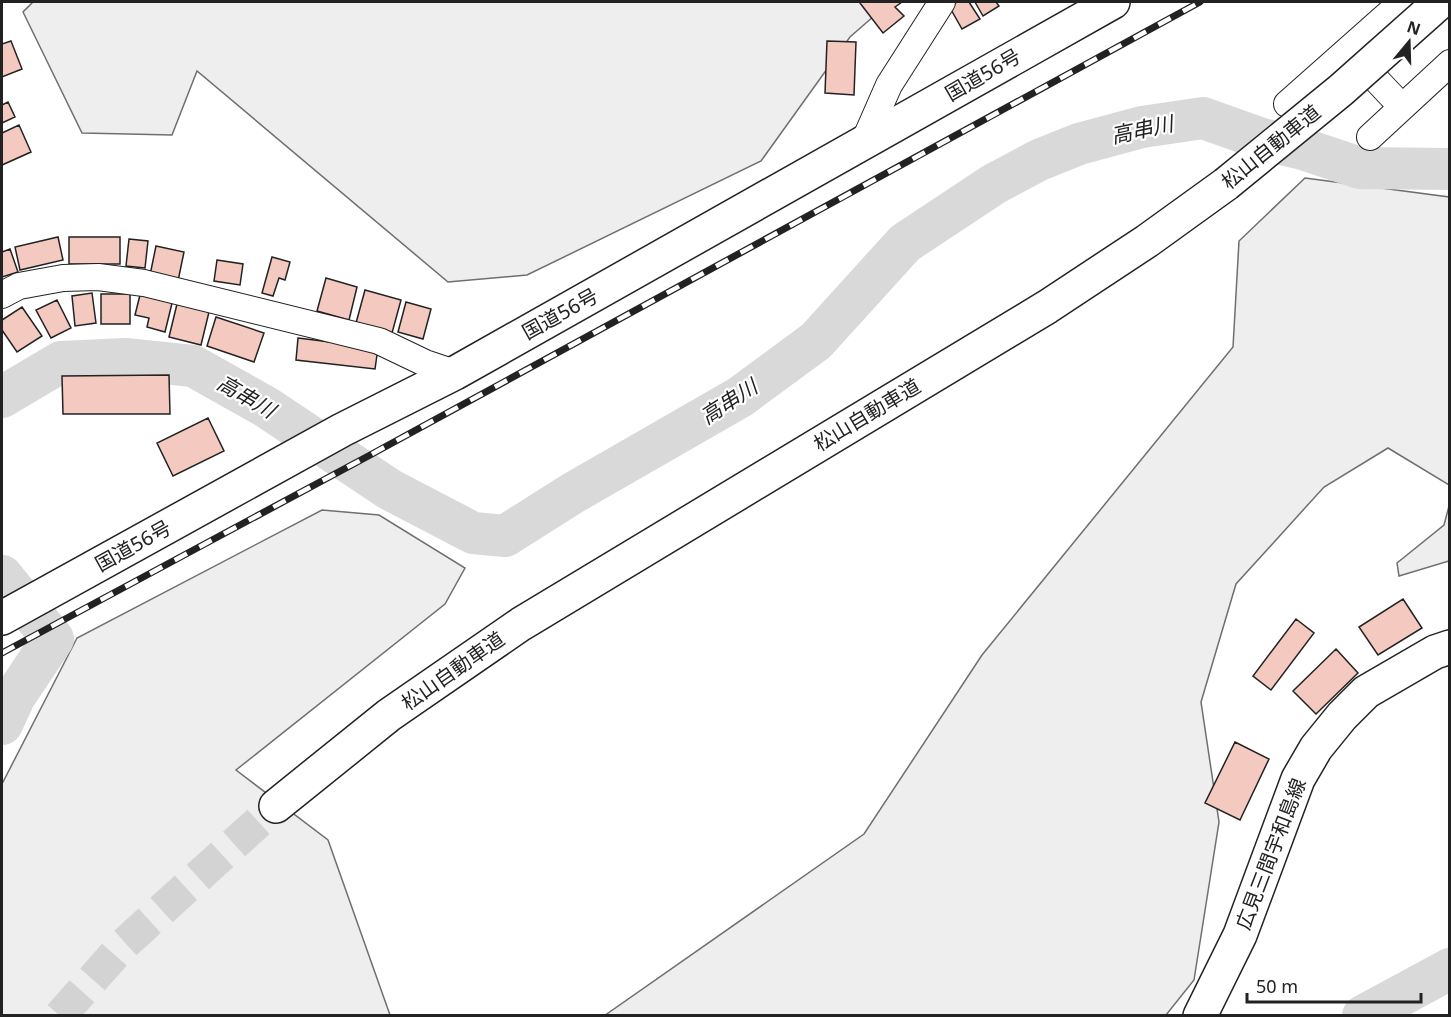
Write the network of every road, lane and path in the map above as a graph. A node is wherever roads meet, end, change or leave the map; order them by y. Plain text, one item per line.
1 (942, 2) edge
2 (1113, 2) edge
3 (1402, 2) edge
4 (1440, 2) edge
5 (1348, 51) junction
6 (1449, 63) edge
7 (1287, 105) dead end
8 (1402, 107) junction
9 (1370, 137) dead end
10 (864, 142) junction
11 (2, 295) edge
12 (455, 373) junction
13 (9, 614) edge
14 (1449, 647) edge
15 (276, 806) tunnel mouth
16 (1200, 1016) edge

1 - 10 street
2 - 10 main road, 国道56号
3 - 5 street
4 - 15 main road, 松山自動車道, bridge
5 - 7 street
5 - 8 street
6 - 8 street
8 - 9 street
10 - 12 main road, 国道56号
11 - 12 street
12 - 13 main road, 国道56号
14 - 16 main road, 広見三間宇和島線

